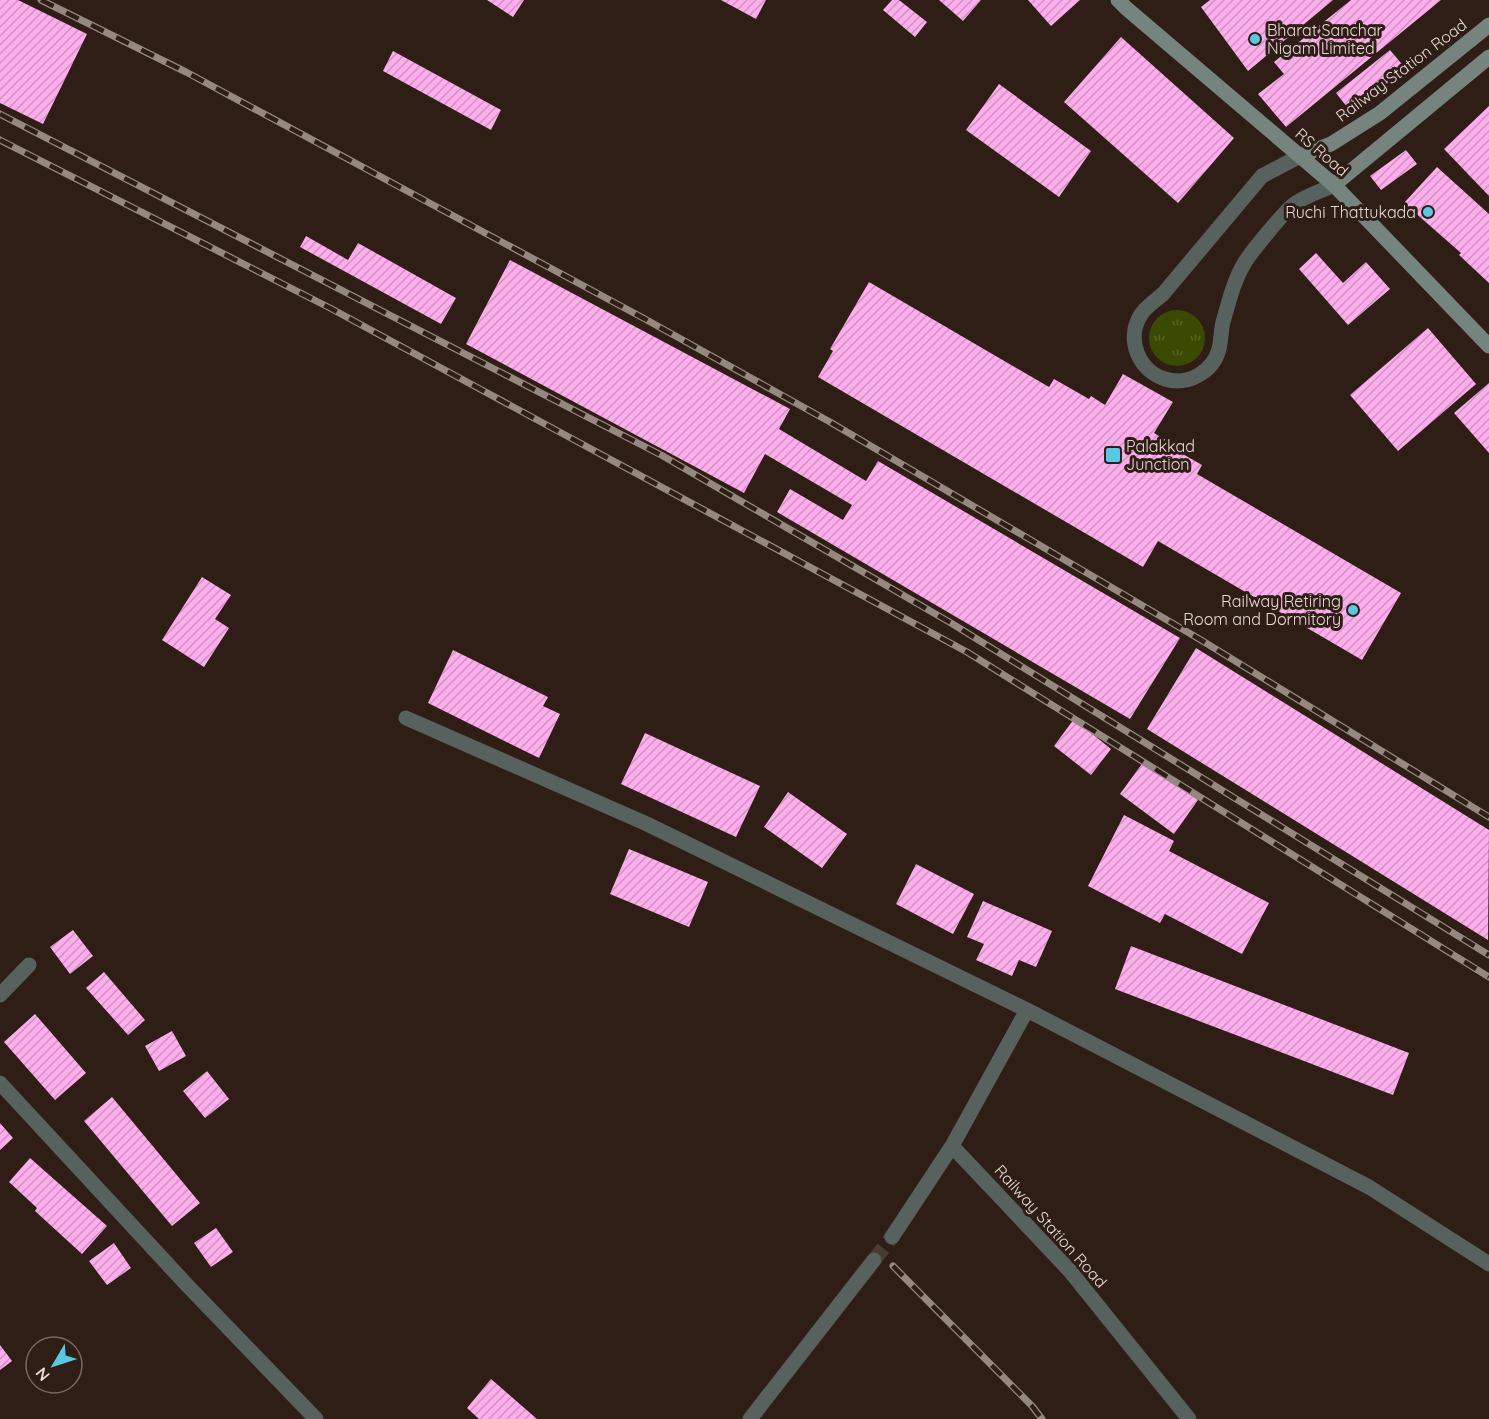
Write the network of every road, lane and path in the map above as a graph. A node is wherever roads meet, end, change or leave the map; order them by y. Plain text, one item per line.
1 (1118, 0) edge
2 (1489, 25) edge
3 (1489, 57) edge
4 (1300, 156) junction
5 (1334, 185) junction
6 (1489, 346) edge
7 (406, 718) dead end
8 (29, 965) dead end
9 (0, 995) edge
10 (1027, 1010) junction
11 (0, 1083) edge
12 (952, 1146) junction
13 (891, 1237) tunnel mouth
14 (874, 1260) tunnel mouth
15 (1489, 1264) edge
16 (316, 1419) edge
17 (750, 1419) edge
18 (1189, 1419) edge

1 - 4 street, RS Road
2 - 4 street, Railway Station Road
3 - 5 street
4 - 5 street, RS Road
4 - 5 street
5 - 6 street, RS Road
7 - 10 street
8 - 9 street
10 - 12 street
10 - 15 street
11 - 16 street
12 - 13 street
12 - 18 street, Railway Station Road
14 - 17 street

